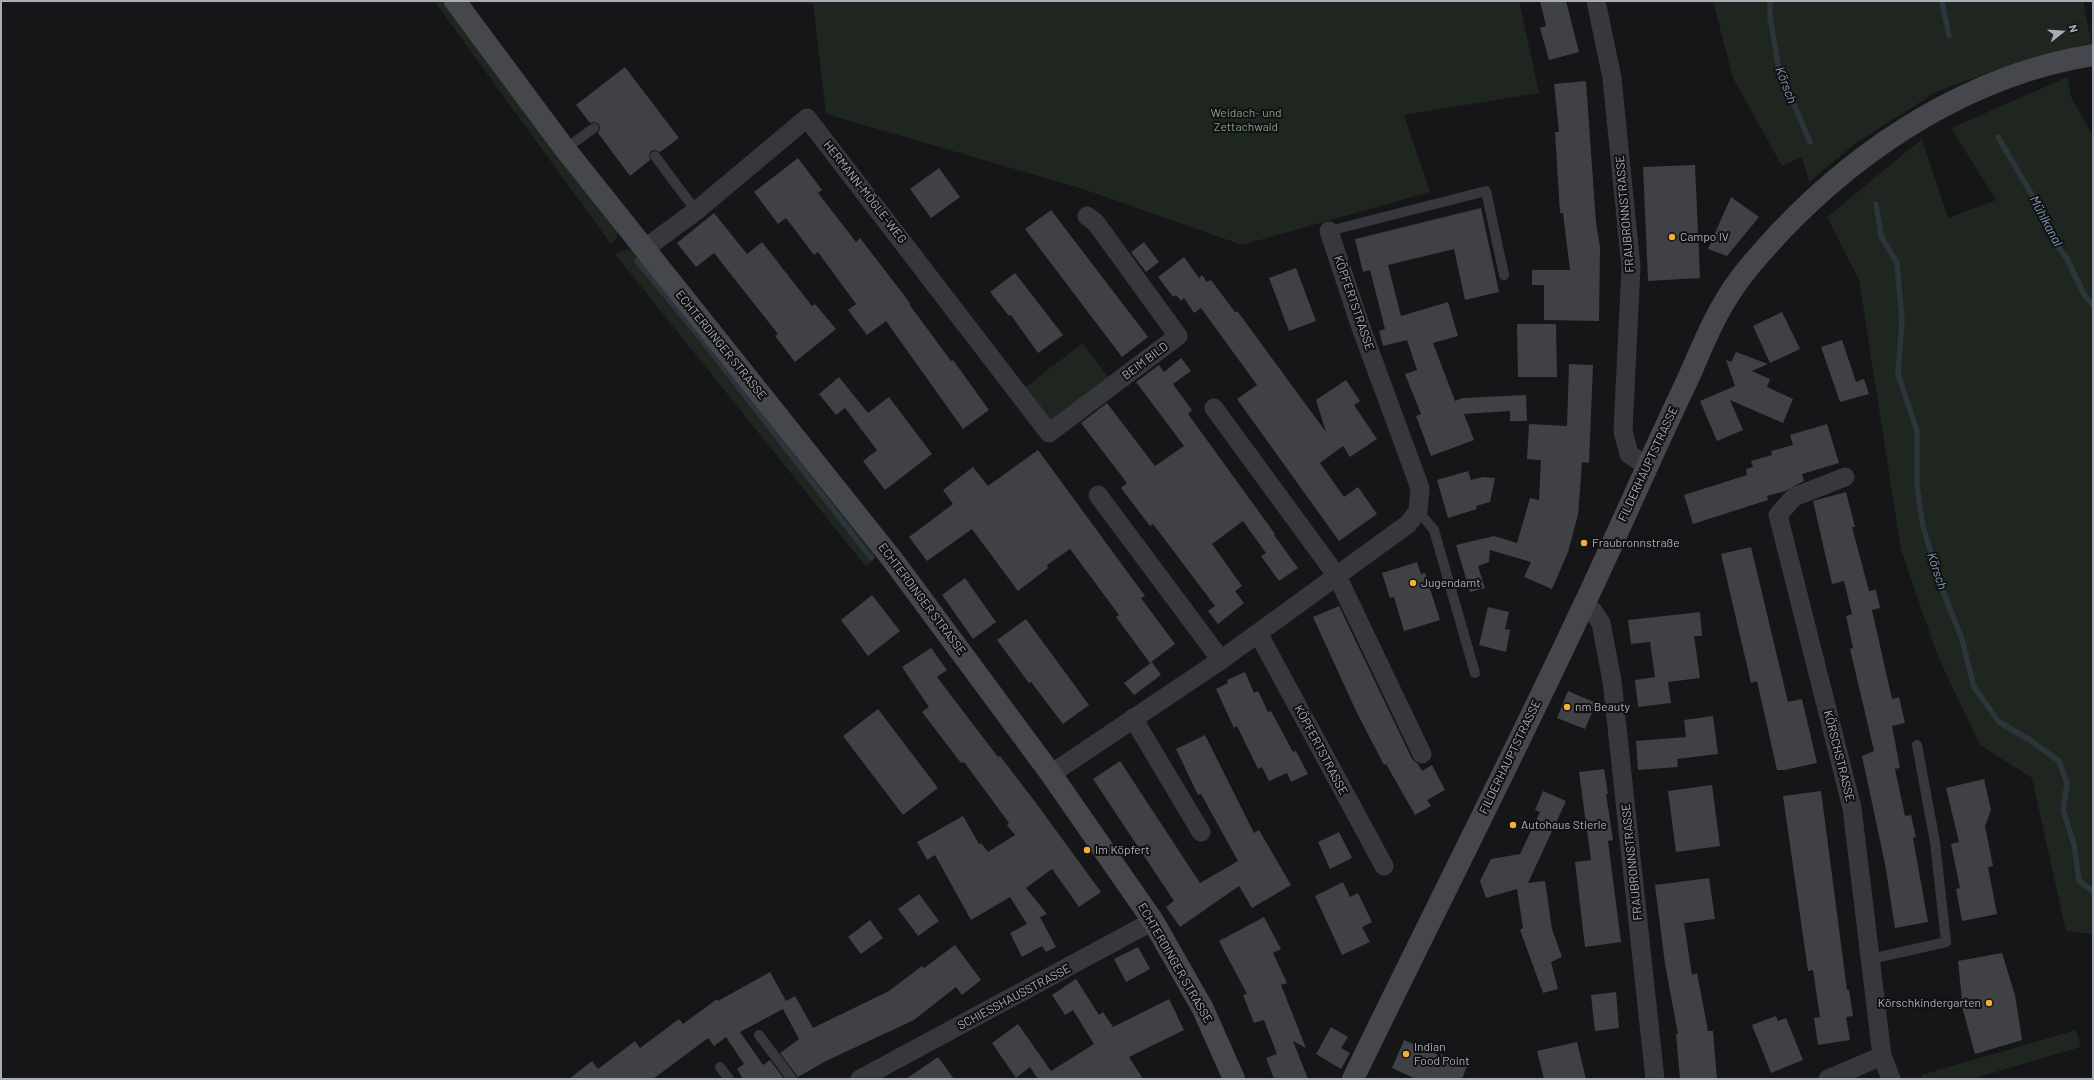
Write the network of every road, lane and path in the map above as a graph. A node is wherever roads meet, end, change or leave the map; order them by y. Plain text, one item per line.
1 (455, 1) edge
2 (1596, 1) edge
3 (2093, 55) edge
4 (594, 128) dead end
5 (565, 149) junction
6 (655, 156) dead end
7 (696, 211) junction
8 (1087, 216) dead end
9 (1329, 230) joint
10 (644, 249) junction
11 (1504, 275) dead end
12 (1214, 408) dead end
13 (1050, 433) joint
14 (1646, 466) junction
15 (1845, 477) dead end
16 (1098, 495) dead end
17 (1418, 511) junction
18 (1337, 576) junction
19 (1583, 607) junction
20 (1258, 633) junction
21 (1221, 660) junction
22 (1476, 673) dead end
23 (1133, 718) junction
24 (1917, 745) dead end
25 (1422, 754) dead end
26 (1051, 774) junction
27 (1201, 832) dead end
28 (1384, 866) dead end
29 (1153, 922) junction
30 (1871, 959) junction
31 (759, 1034) dead end
32 (1882, 1056) junction
33 (720, 1067) dead end
34 (872, 1076) edge
35 (729, 1079) edge
36 (792, 1079) edge
37 (1234, 1079) edge
38 (1353, 1079) edge
39 (1655, 1079) edge
40 (1828, 1079) edge
41 (1891, 1079) edge

1 - 5 street, ECHTERDINGER STRASSE
2 - 14 street, FRAUBRONNSTRASSE
3 - 14 street, FILDERHAUPTSTRASSE
4 - 5 lane
5 - 10 street, ECHTERDINGER STRASSE
6 - 7 lane
7 - 10 street, HERMANN-MÖGLE-WEG
7 - 13 street, HERMANN-MÖGLE-WEG
8 - 13 street, BEIM BILD
9 - 11 lane, KÖPFERTSTRASSE
9 - 17 street, KÖPFERTSTRASSE
10 - 26 street, ECHTERDINGER STRASSE
12 - 18 street
14 - 19 street, FILDERHAUPTSTRASSE
15 - 30 street, KÖRSCHSTRASSE
16 - 21 street
17 - 18 street
17 - 22 lane
18 - 20 street
18 - 25 street
19 - 38 street, FILDERHAUPTSTRASSE
19 - 39 street, FRAUBRONNSTRASSE
20 - 21 street
20 - 28 street, KÖPFERTSTRASSE
21 - 23 street
23 - 26 street
23 - 27 street
24 - 30 lane
26 - 29 street, ECHTERDINGER STRASSE
29 - 34 street, SCHIESSHAUSSTRASSE
29 - 37 street, ECHTERDINGER STRASSE
30 - 32 street, KÖRSCHSTRASSE
31 - 36 lane
32 - 40 street
32 - 41 street, KÖRSCHSTRASSE
33 - 35 lane

